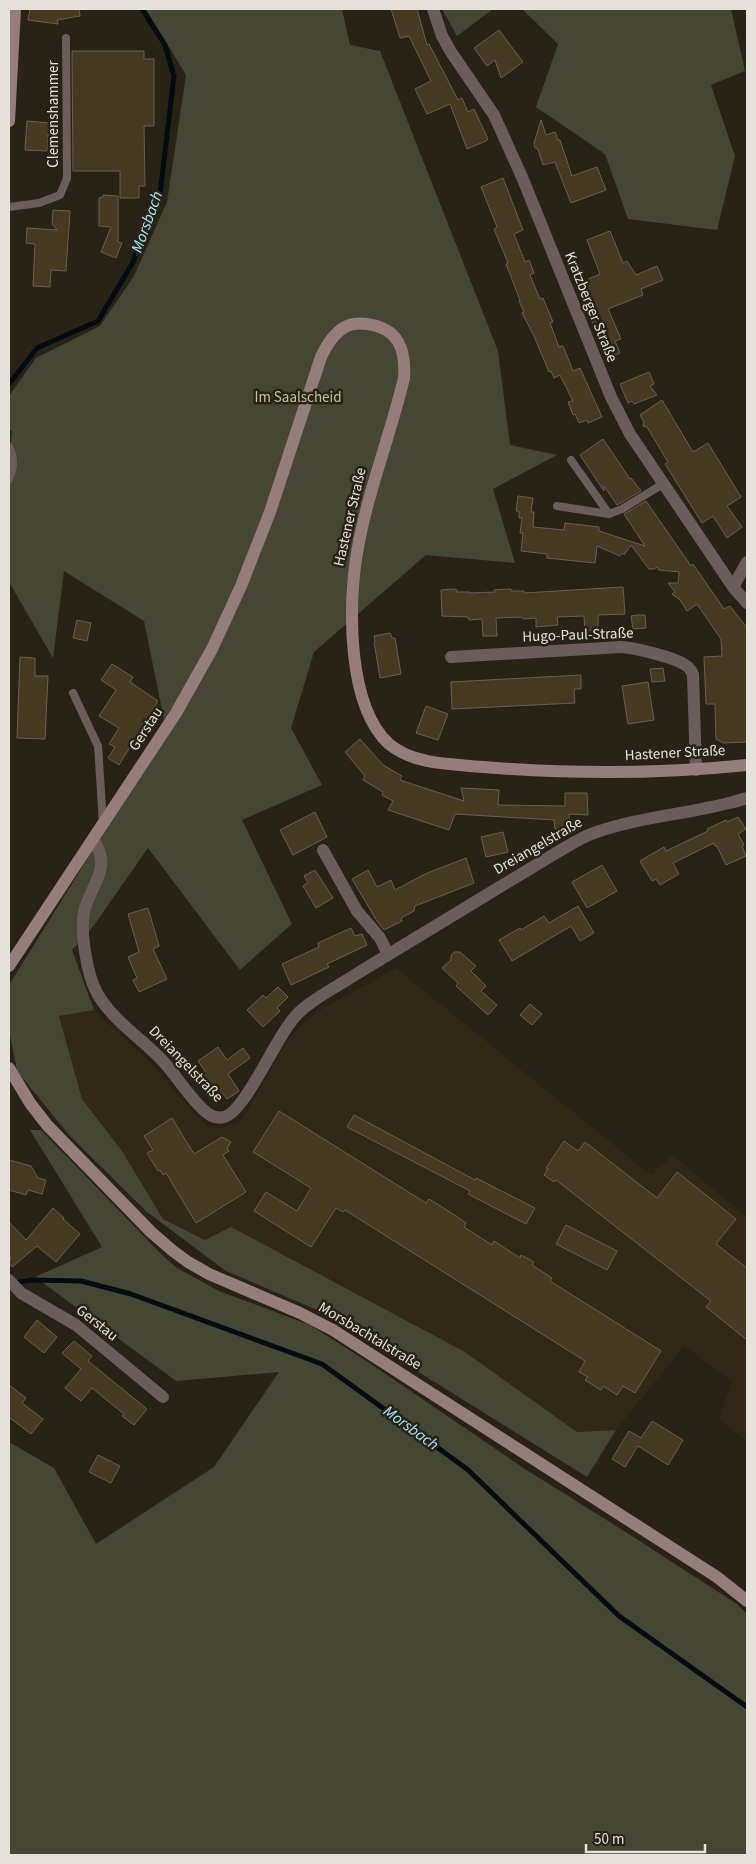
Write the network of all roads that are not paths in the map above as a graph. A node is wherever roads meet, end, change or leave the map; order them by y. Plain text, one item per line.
1 (15, 9) edge
2 (433, 9) edge
3 (66, 38) dead end
4 (9, 121) edge
5 (9, 208) edge
6 (9, 447) edge
7 (571, 460) dead end
8 (9, 480) edge
9 (664, 484) junction
10 (557, 506) dead end
11 (609, 514) junction
12 (747, 562) edge
13 (733, 587) junction
14 (747, 603) edge
15 (212, 649) joint
16 (451, 658) dead end
17 (73, 693) dead end
18 (747, 765) edge
19 (696, 770) junction
20 (747, 798) edge
21 (103, 824) junction
22 (93, 839) junction
23 (324, 850) dead end
24 (388, 954) junction
25 (9, 966) edge
26 (9, 1068) edge
27 (9, 1280) edge
28 (163, 1397) dead end
29 (747, 1601) edge

1 - 4 main road
2 - 9 street, Kratzberger Straße
3 - 5 lane, Clemenshammer
6 - 8 lane
7 - 11 lane
9 - 11 lane
9 - 13 street, Kratzberger Straße
10 - 11 lane
12 - 13 street
13 - 14 street, Kratzberger Straße
15 - 19 main road, Hastener Straße
15 - 21 main road, Gerstau
16 - 19 street, Hugo-Paul-Straße
17 - 21 lane
18 - 19 main road, Hastener Straße
20 - 24 street, Dreiangelstraße
21 - 22 main road, Gerstau
22 - 24 street, Dreiangelstraße
22 - 25 main road, Gerstau
23 - 24 street
26 - 29 main road, Morsbachtalstraße
27 - 28 street, Gerstau

